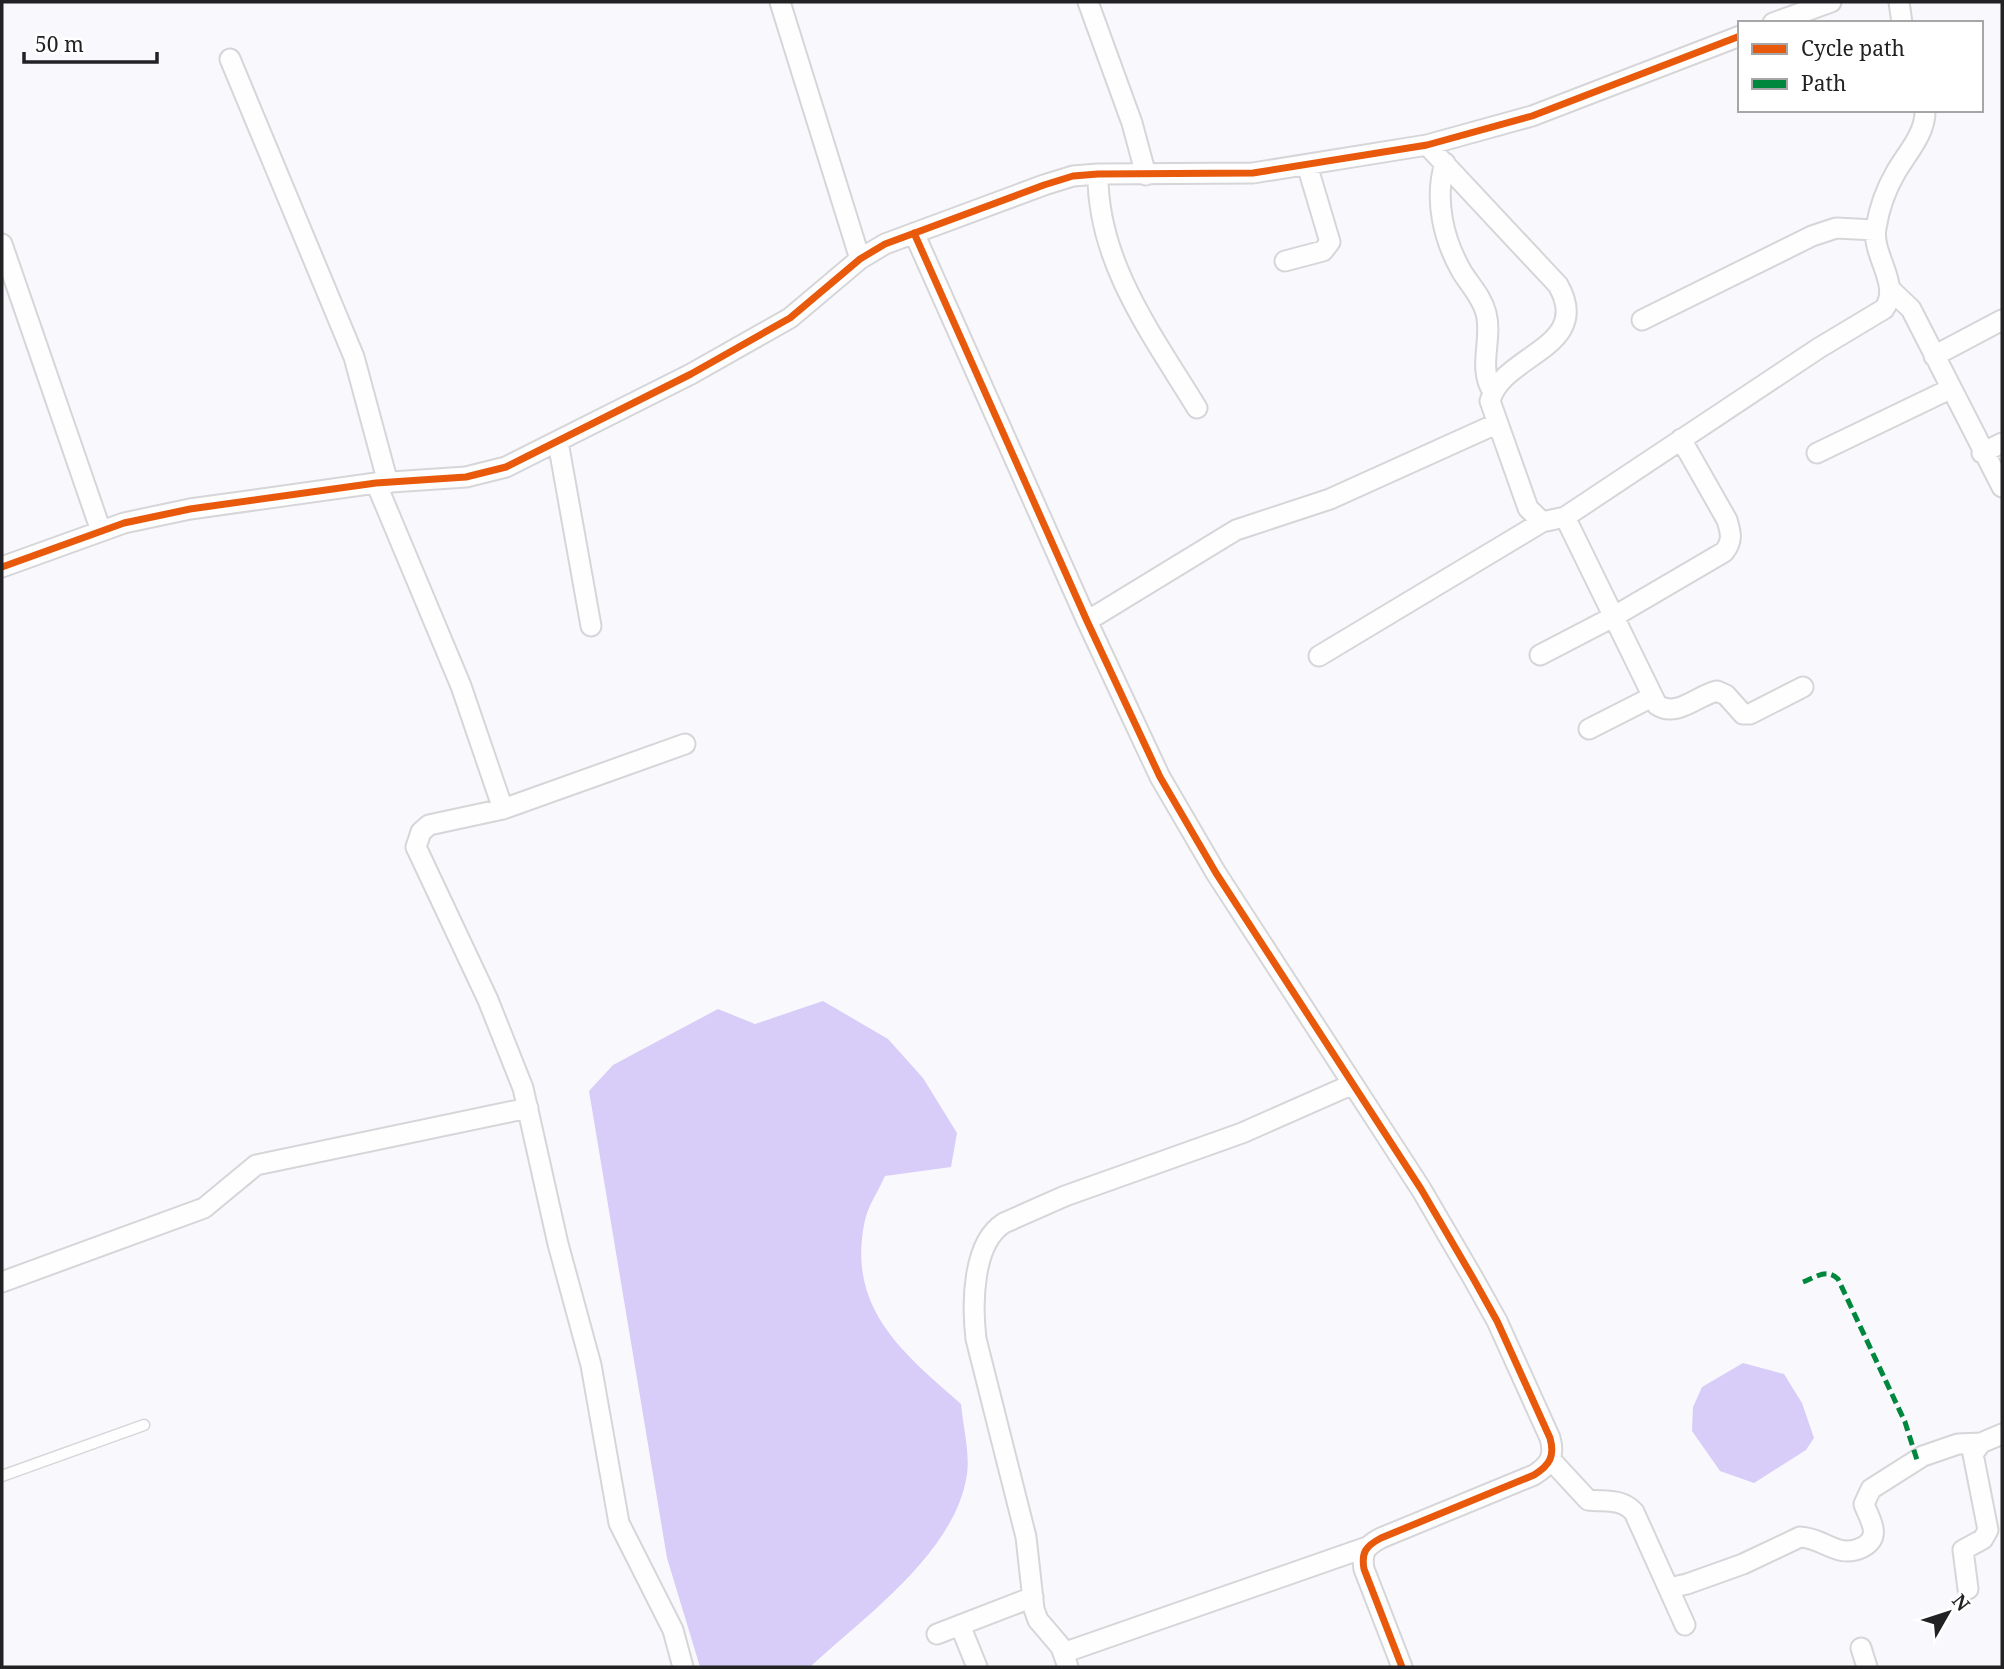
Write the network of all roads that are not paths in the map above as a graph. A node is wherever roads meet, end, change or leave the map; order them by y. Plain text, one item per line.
1 (780, 2) edge
2 (1088, 2) edge
3 (1831, 2) edge
4 (1899, 2) edge
5 (1779, 21) edge
6 (1902, 21) edge
7 (1738, 37) edge
8 (229, 59) dead end
9 (1925, 112) edge
10 (1427, 145) junction
11 (1445, 163) junction
12 (1307, 165) junction
13 (1098, 174) junction
14 (1146, 175) junction
15 (1875, 230) junction
16 (914, 233) junction
17 (2, 244) edge
18 (860, 259) junction
19 (1285, 261) dead end
20 (1891, 290) junction
21 (1642, 320) dead end
22 (2002, 320) edge
23 (1934, 356) junction
24 (1950, 389) junction
25 (1493, 392) junction
26 (1197, 408) dead end
27 (1496, 424) junction
28 (1681, 439) junction
29 (558, 442) junction
30 (2002, 443) edge
31 (1817, 453) dead end
32 (1983, 453) junction
33 (382, 483) junction
34 (2002, 487) edge
35 (1565, 517) junction
36 (1542, 522) junction
37 (101, 531) junction
38 (2, 567) edge
39 (1613, 617) junction
40 (1087, 621) junction
41 (591, 626) dead end
42 (1540, 655) dead end
43 (1319, 656) dead end
44 (1803, 687) dead end
45 (1652, 697) junction
46 (1589, 729) dead end
47 (685, 744) dead end
48 (503, 809) junction
49 (1353, 1084) junction
50 (528, 1108) junction
51 (2, 1282) edge
52 (145, 1426) dead end
53 (2002, 1434) edge
54 (1981, 1443) junction
55 (1551, 1460) junction
56 (2, 1476) edge
57 (1367, 1547) junction
58 (1669, 1587) junction
59 (1968, 1589) dead end
60 (1032, 1597) junction
61 (960, 1625) junction
62 (1685, 1625) dead end
63 (937, 1634) dead end
64 (1066, 1660) edge
65 (683, 1667) edge
66 (977, 1667) edge
67 (1402, 1667) edge

1 - 18 street
2 - 14 street
3 - 5 street
4 - 6 street
7 - 10 street
8 - 33 street
9 - 15 street
10 - 11 street
10 - 12 street
11 - 25 street
11 - 25 street
12 - 14 street
12 - 19 street
13 - 14 street
13 - 16 street
13 - 26 street
15 - 20 street
15 - 21 street
16 - 18 street
16 - 40 street
17 - 37 street
18 - 29 street
20 - 23 street
20 - 28 street
22 - 23 street
23 - 24 street
24 - 31 street
24 - 32 street
25 - 27 street
27 - 36 street
27 - 40 street
28 - 35 street
28 - 39 street
29 - 33 street
29 - 41 street
30 - 32 street
32 - 34 street
33 - 37 street
33 - 48 street
35 - 36 street
35 - 39 street
36 - 43 street
37 - 38 street
39 - 42 street
39 - 45 street
40 - 49 street
44 - 45 street
45 - 46 street
47 - 48 street
48 - 50 street
49 - 55 street
49 - 60 street
50 - 51 street
50 - 65 street
52 - 56 lane
53 - 54 street
54 - 58 street
54 - 59 street
55 - 57 street
55 - 58 street
57 - 64 street
57 - 67 street
58 - 62 street
60 - 61 street
60 - 64 street
61 - 63 street
61 - 66 street

